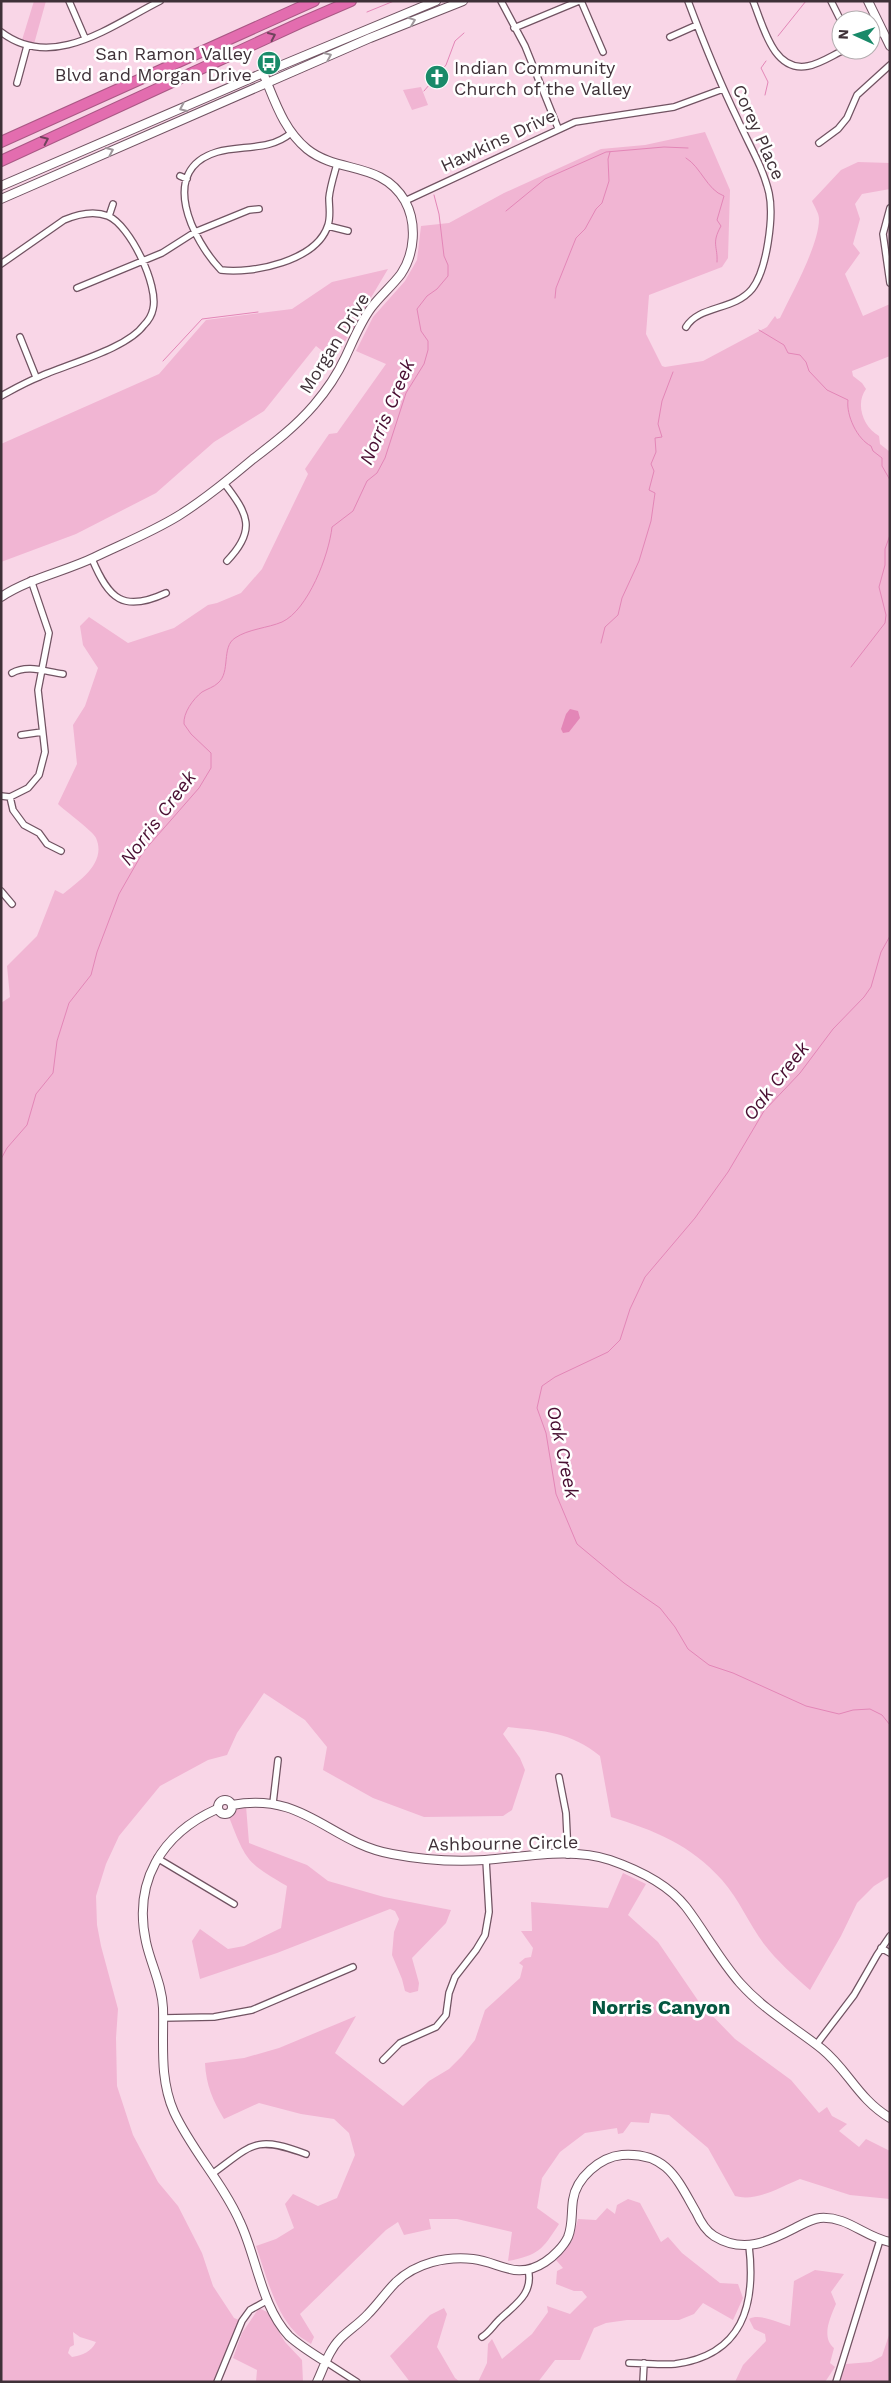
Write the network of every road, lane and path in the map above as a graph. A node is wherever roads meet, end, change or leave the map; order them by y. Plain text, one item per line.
1 (69, 1) edge
2 (160, 1) edge
3 (314, 1) edge
4 (351, 1) edge
5 (436, 1) edge
6 (462, 1) edge
7 (501, 1) edge
8 (580, 1) edge
9 (688, 1) edge
10 (753, 1) edge
11 (868, 1) edge
12 (146, 4) edge
13 (697, 26) junction
14 (514, 28) junction
15 (1, 32) edge
16 (882, 32) joint
17 (670, 37) dead end
18 (86, 38) junction
19 (26, 46) junction
20 (890, 46) edge
21 (603, 52) dead end
22 (831, 56) edge
23 (890, 65) edge
24 (263, 73) junction
25 (267, 82) junction
26 (17, 83) dead end
27 (724, 89) junction
28 (558, 128) junction
29 (291, 133) junction
30 (1, 142) edge
31 (819, 143) dead end
32 (1, 161) edge
33 (337, 164) junction
34 (180, 176) dead end
35 (187, 179) junction
36 (1, 186) edge
37 (1, 198) edge
38 (404, 201) junction
39 (113, 204) dead end
40 (890, 208) edge
41 (259, 209) dead end
42 (109, 216) junction
43 (328, 226) junction
44 (348, 231) dead end
45 (194, 232) junction
46 (142, 262) junction
47 (1, 264) edge
48 (221, 270) junction
49 (219, 277) dead end
50 (890, 283) edge
51 (77, 288) dead end
52 (154, 308) junction
53 (161, 309) dead end
54 (686, 327) dead end
55 (20, 337) dead end
56 (36, 377) junction
57 (1, 396) edge
58 (224, 483) junction
59 (92, 558) junction
60 (227, 562) dead end
61 (31, 580) junction
62 (166, 593) dead end
63 (1, 597) edge
64 (40, 671) junction
65 (12, 673) dead end
66 (63, 674) dead end
67 (42, 732) junction
68 (21, 735) dead end
69 (1, 796) edge
70 (10, 796) junction
71 (61, 851) dead end
72 (1, 891) edge
73 (12, 904) dead end
74 (278, 1760) dead end
75 (559, 1777) dead end
76 (273, 1803) junction
77 (568, 1855) junction
78 (157, 1858) junction
79 (486, 1860) junction
80 (234, 1904) dead end
81 (890, 1936) edge
82 (881, 1948) junction
83 (890, 1953) edge
84 (353, 1967) dead end
85 (163, 2018) junction
86 (816, 2045) junction
87 (383, 2060) dead end
88 (890, 2118) edge
89 (306, 2154) dead end
90 (212, 2174) junction
91 (880, 2240) junction
92 (890, 2242) edge
93 (749, 2246) junction
94 (528, 2269) junction
95 (268, 2300) junction
96 (482, 2337) dead end
97 (326, 2362) junction
98 (629, 2363) dead end
99 (644, 2363) junction
100 (217, 2382) edge
101 (317, 2382) edge
102 (357, 2382) edge
103 (643, 2382) edge
104 (836, 2382) edge

1 - 18 street
2 - 12 street
3 - 30 highway
32 -> 4 highway
5 - 24 street
25 -> 6 street
7 - 14 street
8 - 14 street
8 - 21 street
9 - 13 street, Corey Place
10 - 22 street
11 - 16 street
12 - 18 street
13 - 17 street
13 - 27 street, Corey Place
14 - 28 street
15 - 19 street
16 - 20 street
18 - 19 street
19 - 26 street
23 - 31 street
24 - 25 street, Morgan Drive
24 -> 36 street
25 - 29 street, Morgan Drive
37 -> 25 street
27 - 28 street, Hawkins Drive
27 - 54 street, Corey Place
28 - 38 street, Hawkins Drive
29 - 33 street, Morgan Drive
29 - 35 street
33 - 38 street, Morgan Drive
33 - 43 street
34 - 35 street
35 - 45 street
38 - 58 street, Morgan Drive
39 - 42 street
40 - 50 street
41 - 45 street
42 - 46 street
42 - 47 street
43 - 44 street
43 - 48 street
45 - 46 street
45 - 48 street
46 - 51 street
46 - 52 street
48 - 49 street
52 - 53 street
52 - 56 street
55 - 56 street
56 - 57 street
58 - 59 street, Morgan Drive
58 - 60 street
59 - 61 street, Morgan Drive
59 - 62 street
61 - 63 street, Morgan Drive
61 - 64 street
64 - 65 street
64 - 66 street
64 - 67 street
67 - 68 street
67 - 70 street
69 - 70 street
70 - 71 street
72 - 73 street
74 - 76 street
75 - 77 street
76 - 78 street, Ashbourne Circle
76 - 79 street, Ashbourne Circle
77 - 79 street, Ashbourne Circle
77 - 86 street, Ashbourne Circle
78 - 80 street
78 - 85 street, Ashbourne Circle
79 - 87 street
81 - 82 street
82 - 83 street
82 - 86 street
84 - 85 street
85 - 90 street, Ashbourne Circle
86 - 88 street, Ashbourne Circle
89 - 90 street
90 - 95 street, Ashbourne Circle
91 - 92 street
91 - 93 street
91 - 104 street
93 - 94 street
93 - 99 street
94 - 96 street
94 - 97 street
95 - 97 street, Ashbourne Circle
95 - 100 street
97 - 101 street
97 - 102 street
98 - 99 street
99 - 103 street

